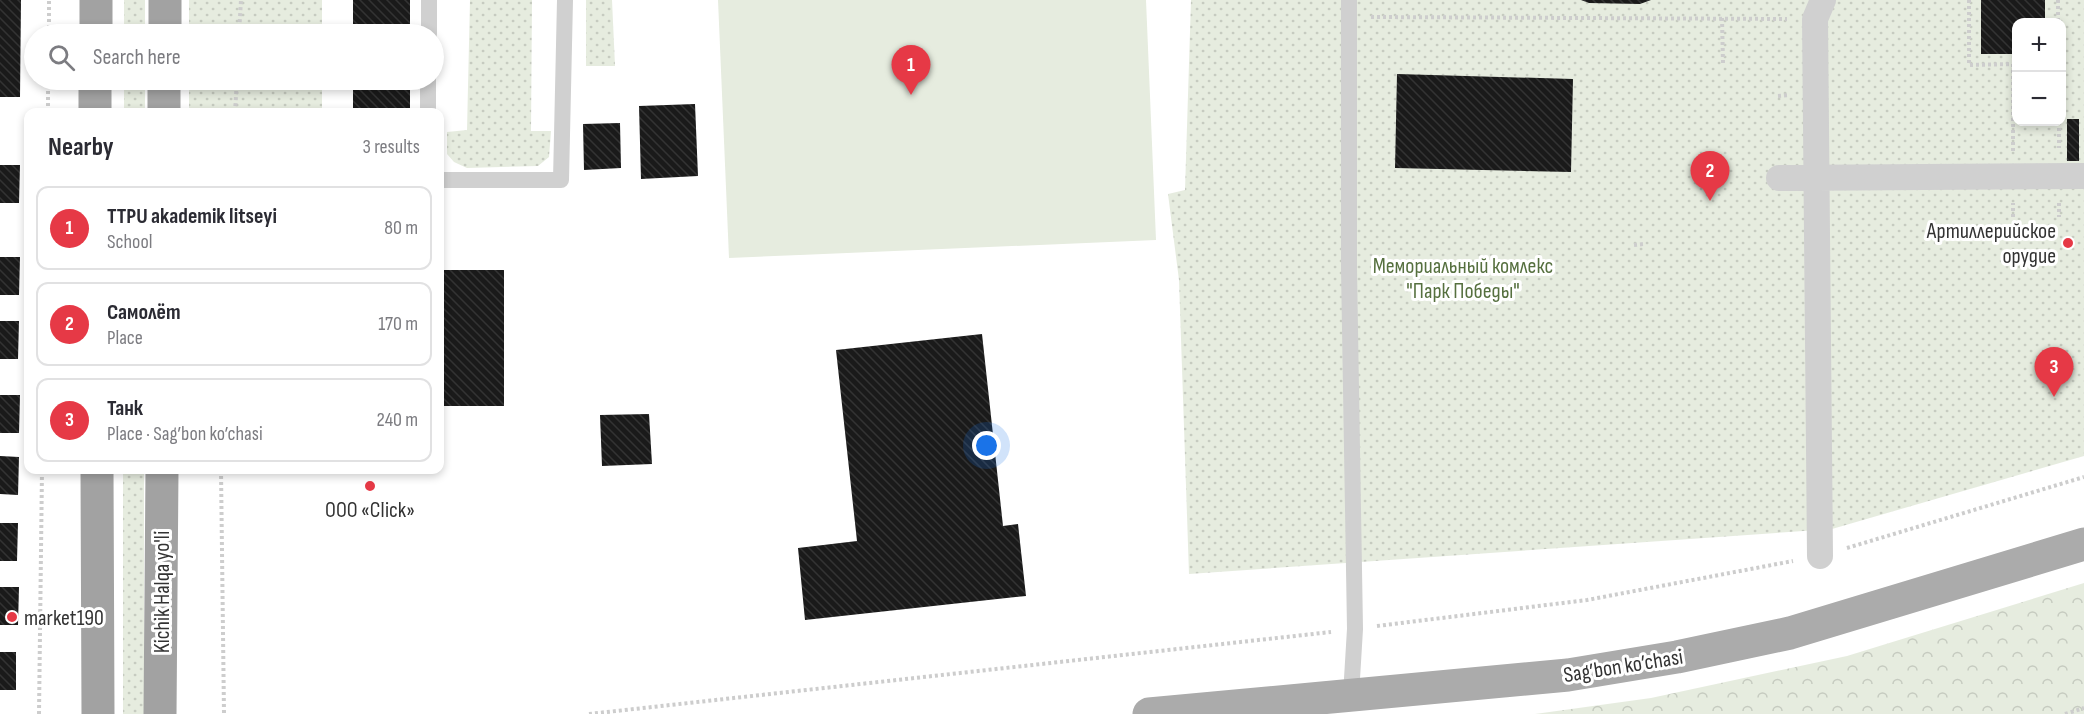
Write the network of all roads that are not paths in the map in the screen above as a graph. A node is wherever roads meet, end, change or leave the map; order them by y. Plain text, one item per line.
1 (96, 0) edge
2 (165, 0) edge
3 (429, 0) edge
4 (565, 0) edge
5 (1349, 8) edge
6 (1819, 9) edge
7 (96, 24) edge
8 (165, 24) edge
9 (429, 24) edge
10 (95, 90) edge
11 (165, 90) edge
12 (428, 90) edge
13 (95, 108) edge
14 (164, 108) edge
15 (428, 108) edge
16 (2084, 176) edge
17 (1815, 177) junction
18 (1779, 178) dead end
19 (444, 180) edge
20 (97, 474) edge
21 (162, 474) edge
22 (2084, 544) edge
23 (1820, 556) dead end
24 (1351, 695) junction
25 (98, 714) edge
26 (160, 714) edge
27 (1149, 714) edge

1 - 7 highway
2 - 8 highway
3 - 9 lane
4 - 19 lane
5 - 24 lane
6 - 17 street
10 - 13 highway
11 - 14 highway
12 - 15 lane
16 - 17 street
17 - 18 street
17 - 23 street
20 - 25 highway
21 - 26 highway, Kichik Halqa yo'li
22 - 24 main road, Sag’bon ko’chasi
24 - 27 main road, Sag’bon ko’chasi

